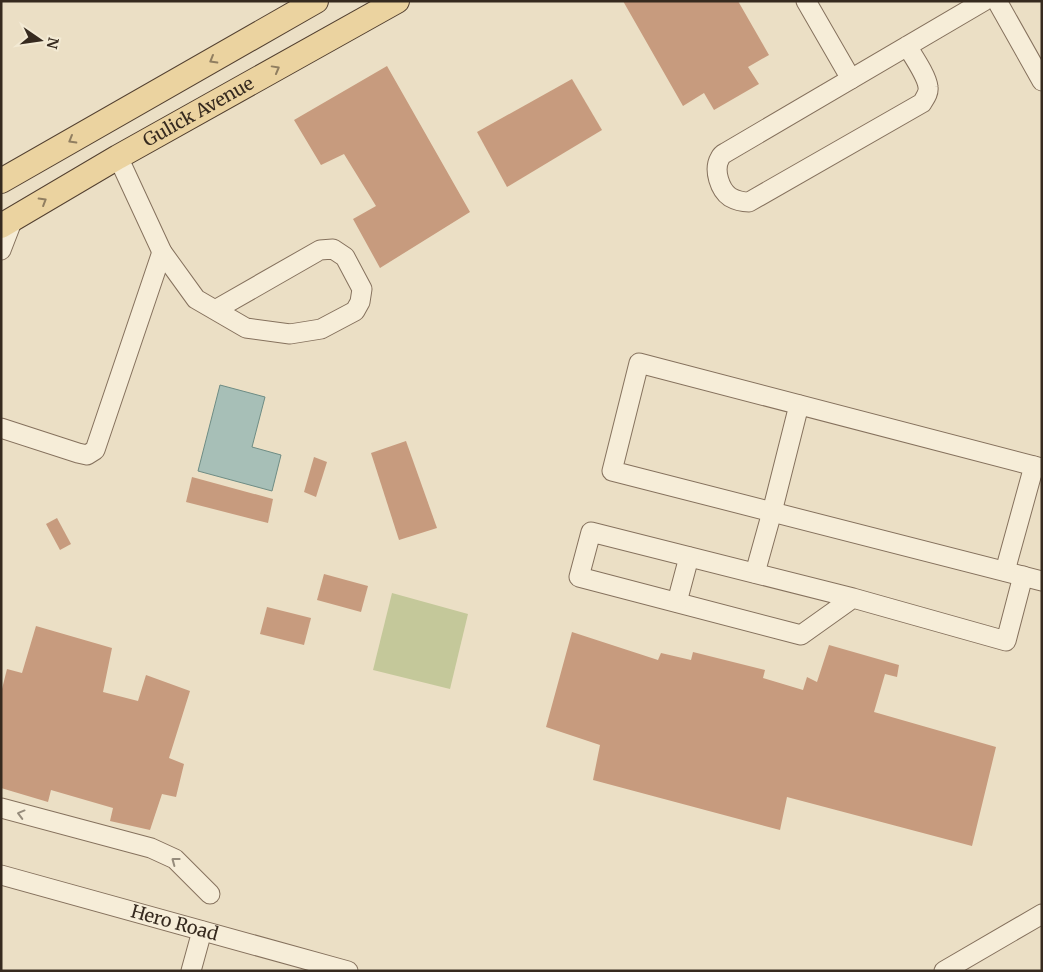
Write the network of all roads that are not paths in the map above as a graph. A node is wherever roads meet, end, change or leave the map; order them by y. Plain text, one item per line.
1 (316, 1) edge
2 (397, 1) edge
3 (806, 1) edge
4 (984, 1) edge
5 (997, 1) edge
6 (907, 46) junction
7 (851, 79) junction
8 (1042, 81) edge
9 (118, 157) junction
10 (1, 181) edge
11 (7, 222) edge
12 (1, 250) edge
13 (162, 252) junction
14 (215, 310) junction
15 (799, 405) junction
16 (1, 428) edge
17 (1038, 467) edge
18 (772, 512) junction
19 (689, 557) junction
20 (1004, 572) junction
21 (755, 574) junction
22 (1023, 576) junction
23 (1042, 581) edge
24 (853, 598) junction
25 (676, 602) junction
26 (1, 808) edge
27 (1, 875) edge
28 (210, 894) dead end
29 (1042, 914) edge
30 (202, 931) junction
31 (191, 971) edge
32 (348, 971) edge
33 (944, 971) edge

1 -> 10 main road
9 -> 2 main road, Gulick Avenue
3 - 7 street
4 - 6 street
5 - 8 street
6 - 7 street
6 - 7 street
11 -> 9 main road, Gulick Avenue
9 - 13 street
11 - 12 street
13 - 14 street
13 - 16 street
14 - 14 street
15 - 17 street
15 - 18 street
15 - 18 street
17 - 20 street
18 - 20 street
18 - 21 street
19 - 21 street
19 - 25 street
19 - 25 street
20 - 22 street
21 - 24 street
22 - 23 street
22 - 24 street
24 - 25 street
28 -> 26 street
27 - 30 street, Hero Road
29 - 33 street
30 - 31 street
30 - 32 street, Hero Road

